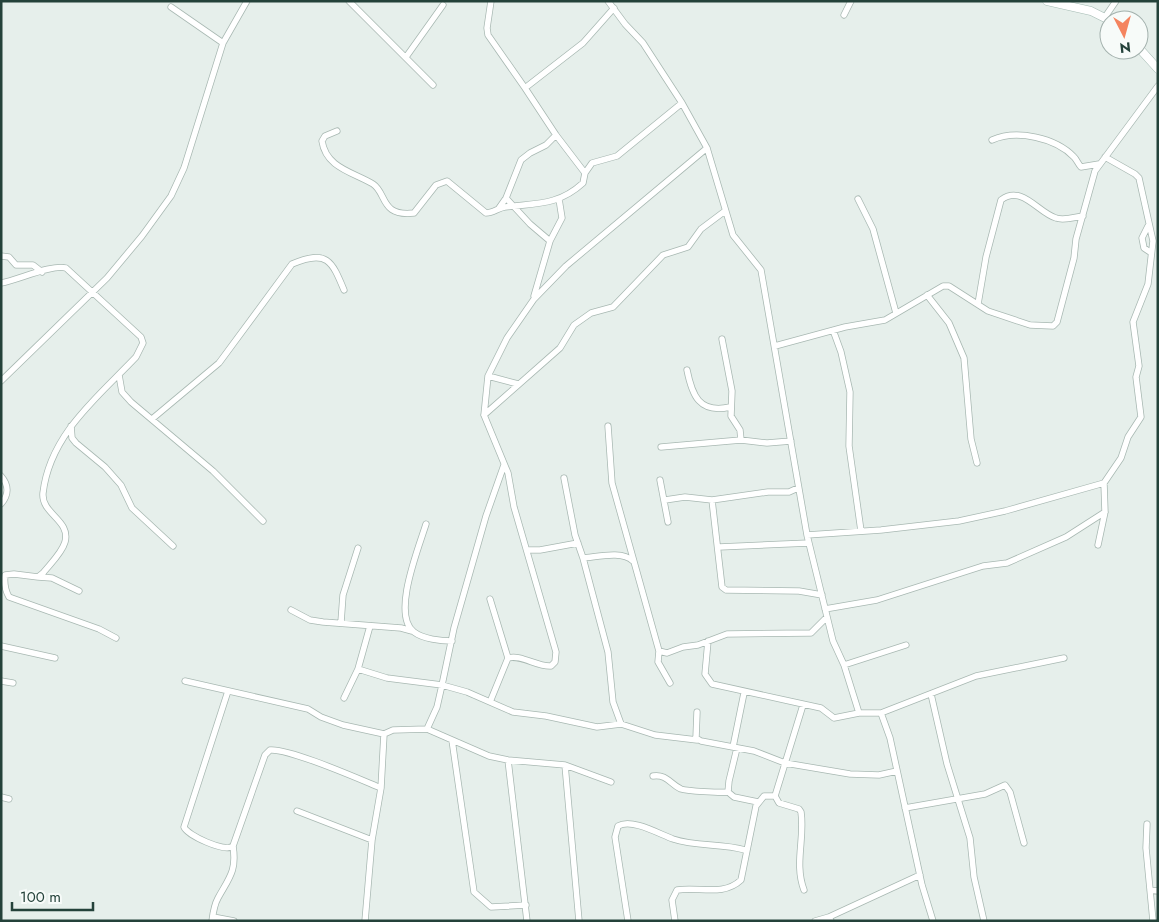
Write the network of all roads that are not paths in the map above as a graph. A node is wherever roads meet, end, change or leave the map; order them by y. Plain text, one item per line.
1 (349, 1) edge
2 (491, 1) edge
3 (608, 1) edge
4 (851, 1) edge
5 (1047, 1) edge
6 (244, 3) edge
7 (444, 5) dead end
8 (171, 7) dead end
9 (614, 8) junction
10 (1099, 14) edge
11 (844, 15) dead end
12 (223, 43) junction
13 (406, 57) junction
14 (1149, 59) edge
15 (1158, 69) edge
16 (433, 85) dead end
17 (1158, 86) edge
18 (525, 88) junction
19 (682, 103) junction
20 (337, 131) dead end
21 (556, 135) junction
22 (992, 140) dead end
23 (707, 148) junction
24 (1105, 157) junction
25 (1099, 164) junction
26 (585, 173) junction
27 (506, 198) junction
28 (559, 199) junction
29 (858, 199) dead end
30 (515, 206) junction
31 (499, 208) junction
32 (725, 211) junction
33 (1083, 216) junction
34 (1148, 226) junction
35 (550, 240) junction
36 (1150, 252) junction
37 (1, 256) edge
38 (42, 272) junction
39 (1, 284) edge
40 (344, 290) dead end
41 (91, 291) junction
42 (927, 295) junction
43 (534, 299) junction
44 (978, 304) junction
45 (896, 313) junction
46 (833, 330) junction
47 (722, 339) dead end
48 (775, 346) junction
49 (688, 370) dead end
50 (119, 375) junction
51 (488, 376) junction
52 (1, 381) edge
53 (518, 384) junction
54 (730, 407) junction
55 (484, 415) junction
56 (152, 419) junction
57 (70, 426) junction
58 (608, 426) dead end
59 (741, 440) junction
60 (791, 441) junction
61 (661, 447) dead end
62 (977, 463) dead end
63 (504, 464) junction
64 (1, 476) edge
65 (564, 478) dead end
66 (660, 480) dead end
67 (1104, 483) junction
68 (798, 488) junction
69 (665, 500) junction
70 (712, 500) junction
71 (1, 504) edge
72 (1105, 512) junction
73 (263, 521) dead end
74 (668, 522) dead end
75 (426, 524) dead end
76 (861, 531) junction
77 (807, 535) junction
78 (578, 542) junction
79 (809, 543) junction
80 (1098, 545) dead end
81 (172, 546) dead end
82 (719, 547) junction
83 (358, 548) dead end
84 (527, 550) junction
85 (583, 558) junction
86 (634, 563) junction
87 (3, 574) edge
88 (38, 577) junction
89 (79, 591) dead end
90 (822, 595) junction
91 (490, 599) dead end
92 (825, 609) junction
93 (291, 610) dead end
94 (827, 616) junction
95 (340, 622) junction
96 (370, 626) junction
97 (412, 631) junction
98 (116, 638) dead end
99 (452, 641) junction
100 (708, 641) junction
101 (906, 645) dead end
102 (1, 646) edge
103 (658, 651) junction
104 (55, 658) dead end
105 (508, 658) junction
106 (1064, 658) dead end
107 (844, 665) junction
108 (358, 669) junction
109 (1, 681) edge
110 (185, 681) dead end
111 (13, 683) dead end
112 (670, 683) dead end
113 (442, 685) junction
114 (228, 691) junction
115 (744, 692) junction
116 (931, 694) junction
117 (344, 698) dead end
118 (490, 702) junction
119 (803, 705) junction
120 (698, 712) dead end
121 (881, 713) junction
122 (859, 714) junction
123 (621, 724) junction
124 (427, 729) junction
125 (384, 734) junction
126 (452, 740) junction
127 (697, 740) junction
128 (735, 747) junction
129 (508, 760) junction
130 (785, 764) junction
131 (564, 765) junction
132 (897, 771) junction
133 (653, 776) dead end
134 (611, 782) dead end
135 (381, 788) junction
136 (728, 792) junction
137 (775, 796) junction
138 (1, 797) edge
139 (957, 798) junction
140 (9, 799) dead end
141 (758, 802) junction
142 (905, 808) junction
143 (297, 812) dead end
144 (1147, 824) dead end
145 (372, 840) junction
146 (1024, 843) dead end
147 (233, 846) junction
148 (745, 850) junction
149 (920, 875) junction
150 (804, 890) dead end
151 (1150, 890) junction
152 (1158, 891) edge
153 (526, 905) junction
154 (212, 919) edge
155 (830, 919) edge
156 (234, 921) edge
157 (365, 921) edge
158 (528, 921) edge
159 (579, 921) edge
160 (628, 921) edge
161 (676, 921) edge
162 (814, 921) edge
163 (933, 921) edge
164 (984, 921) edge
165 (1153, 921) edge

1 - 13 street
2 - 18 street
3 - 9 street
4 - 11 street
5 - 10 street
6 - 12 street
7 - 13 street
8 - 12 street
9 - 18 street
9 - 19 street
12 - 41 street
13 - 16 street
14 - 15 street
17 - 24 street
18 - 21 street
19 - 23 street
19 - 26 street
20 - 31 street
21 - 26 street
21 - 27 street
22 - 25 street
23 - 32 street
23 - 43 street
24 - 25 street
24 - 34 street
25 - 33 street
26 - 28 street
27 - 30 street
27 - 31 street
28 - 30 street
28 - 35 street
29 - 45 street
30 - 31 street
30 - 35 street
32 - 48 street
32 - 53 street
33 - 44 street
33 - 44 street
34 - 36 street
34 - 36 street
35 - 43 street
36 - 67 street
37 - 38 street
38 - 39 street
38 - 41 street
40 - 56 street
41 - 50 street
41 - 52 street
42 - 44 street
42 - 45 street
42 - 62 street
43 - 51 street
45 - 46 street
46 - 48 street
46 - 76 street
47 - 54 street
48 - 60 street
49 - 54 street
50 - 56 street
50 - 57 street
51 - 53 street
51 - 55 street
53 - 55 street
54 - 59 street
55 - 63 street
56 - 73 street
57 - 81 street
57 - 88 street
58 - 86 street
59 - 60 street
59 - 61 street
60 - 68 street
63 - 84 street
63 - 99 street
64 - 71 street
65 - 78 street
66 - 69 street
67 - 72 street
67 - 76 street
68 - 70 street
68 - 77 street
69 - 70 street
69 - 74 street
70 - 82 street
72 - 80 street
72 - 92 street
75 - 97 street
76 - 77 street
77 - 79 street
78 - 84 street
78 - 85 street
79 - 82 street
79 - 90 street
82 - 90 street
83 - 95 street
84 - 105 street
85 - 86 street
85 - 123 street
86 - 103 street
87 - 88 street
87 - 98 street
88 - 89 street
90 - 92 street
91 - 105 street
92 - 94 street
93 - 95 street
94 - 100 street
94 - 107 street
95 - 96 street
96 - 97 street
96 - 108 street
97 - 99 street
99 - 113 street
100 - 103 street
100 - 115 street
101 - 107 street
102 - 104 street
103 - 112 street
105 - 118 street
106 - 116 street
107 - 122 street
108 - 113 street
108 - 117 street
109 - 111 street
110 - 114 street
113 - 118 street
113 - 124 street
114 - 125 street
114 - 147 street
115 - 119 street
115 - 128 street
116 - 121 street
116 - 139 street
118 - 123 street
119 - 122 street
119 - 130 street
120 - 127 street
121 - 122 street
121 - 132 street
123 - 127 street
124 - 125 street
124 - 126 street
125 - 135 street
126 - 129 street
126 - 153 street
127 - 128 street
128 - 130 street
128 - 136 street
129 - 131 street
129 - 153 street
130 - 132 street
130 - 137 street
131 - 134 street
131 - 159 street
132 - 142 street
133 - 136 street
135 - 145 street
135 - 147 street
136 - 141 street
137 - 141 street
137 - 150 street
138 - 140 street
139 - 142 street
139 - 146 street
139 - 164 street
141 - 148 street
142 - 149 street
143 - 145 street
144 - 151 street
145 - 157 street
147 - 154 street
148 - 160 street
148 - 161 street
149 - 155 street
149 - 163 street
151 - 152 street
151 - 165 street
153 - 158 street
154 - 156 street
155 - 162 street

